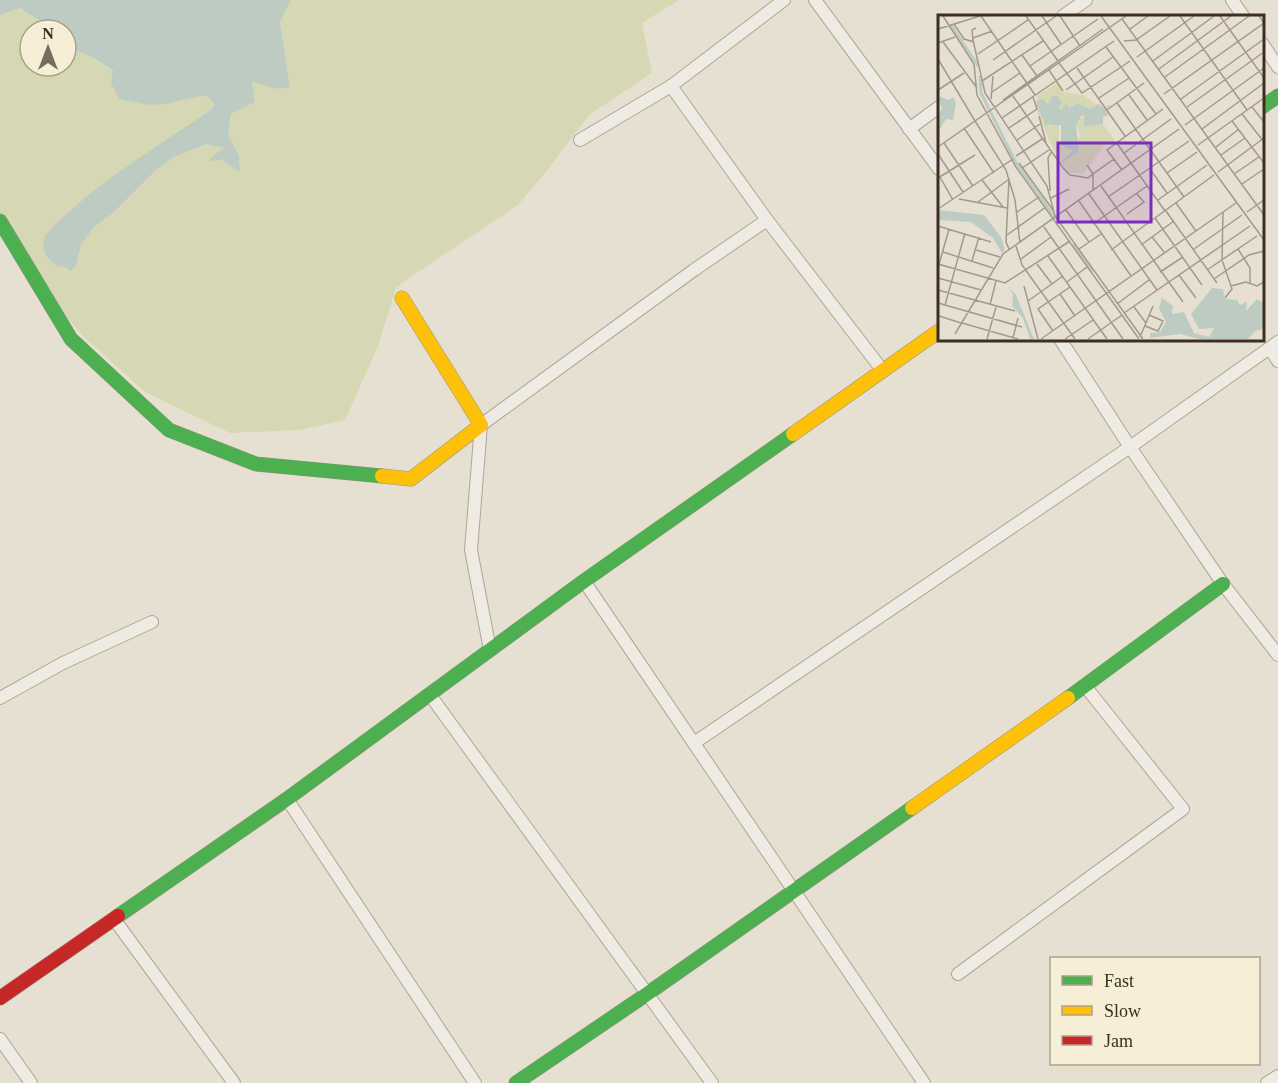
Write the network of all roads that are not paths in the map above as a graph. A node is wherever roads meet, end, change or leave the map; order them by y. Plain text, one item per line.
1 (784, 0) edge
2 (815, 0) edge
3 (1086, 0) edge
4 (1232, 0) edge
5 (1064, 15) edge
6 (1242, 15) edge
7 (1263, 44) edge
8 (1278, 66) edge
9 (671, 86) junction
10 (1278, 96) edge
11 (1263, 106) edge
12 (938, 108) edge
13 (909, 129) junction
14 (580, 140) dead end
15 (938, 168) edge
16 (767, 220) junction
17 (0, 221) edge
18 (402, 298) dead end
19 (938, 332) edge
20 (1061, 340) edge
21 (1274, 345) edge
22 (1278, 361) edge
23 (883, 371) junction
24 (481, 425) junction
25 (1130, 447) junction
26 (584, 581) junction
27 (1223, 584) junction
28 (152, 621) dead end
29 (490, 650) junction
30 (1278, 656) edge
31 (1085, 686) junction
32 (430, 695) junction
33 (0, 698) edge
34 (694, 743) junction
35 (287, 799) junction
36 (793, 891) junction
37 (114, 919) junction
38 (958, 974) dead end
39 (647, 994) junction
40 (0, 998) edge
41 (0, 1039) edge
42 (1278, 1076) edge
43 (31, 1083) edge
44 (234, 1083) edge
45 (475, 1083) edge
46 (516, 1083) edge
47 (712, 1083) edge
48 (924, 1083) edge
49 (1267, 1083) edge

1 - 9 street
2 - 13 street
3 - 5 street
4 - 6 street
7 - 8 street
9 - 14 street
9 - 16 street
10 - 11 street
12 - 13 street
13 - 15 street
16 - 23 street
16 - 24 street
17 - 24 street
18 - 24 street
19 - 23 street
20 - 25 street
21 - 22 street
21 - 25 street
23 - 26 street
24 - 29 street
25 - 27 street
25 - 34 street
26 - 29 street
26 - 34 street
27 - 30 street
27 - 31 street
28 - 33 street
29 - 32 street
31 - 36 street
31 - 38 street
32 - 35 street
32 - 39 street
34 - 36 street
35 - 37 street
35 - 45 street
36 - 39 street
36 - 48 street
37 - 40 street
37 - 44 street
39 - 46 street
39 - 47 street
41 - 43 street
42 - 49 street

